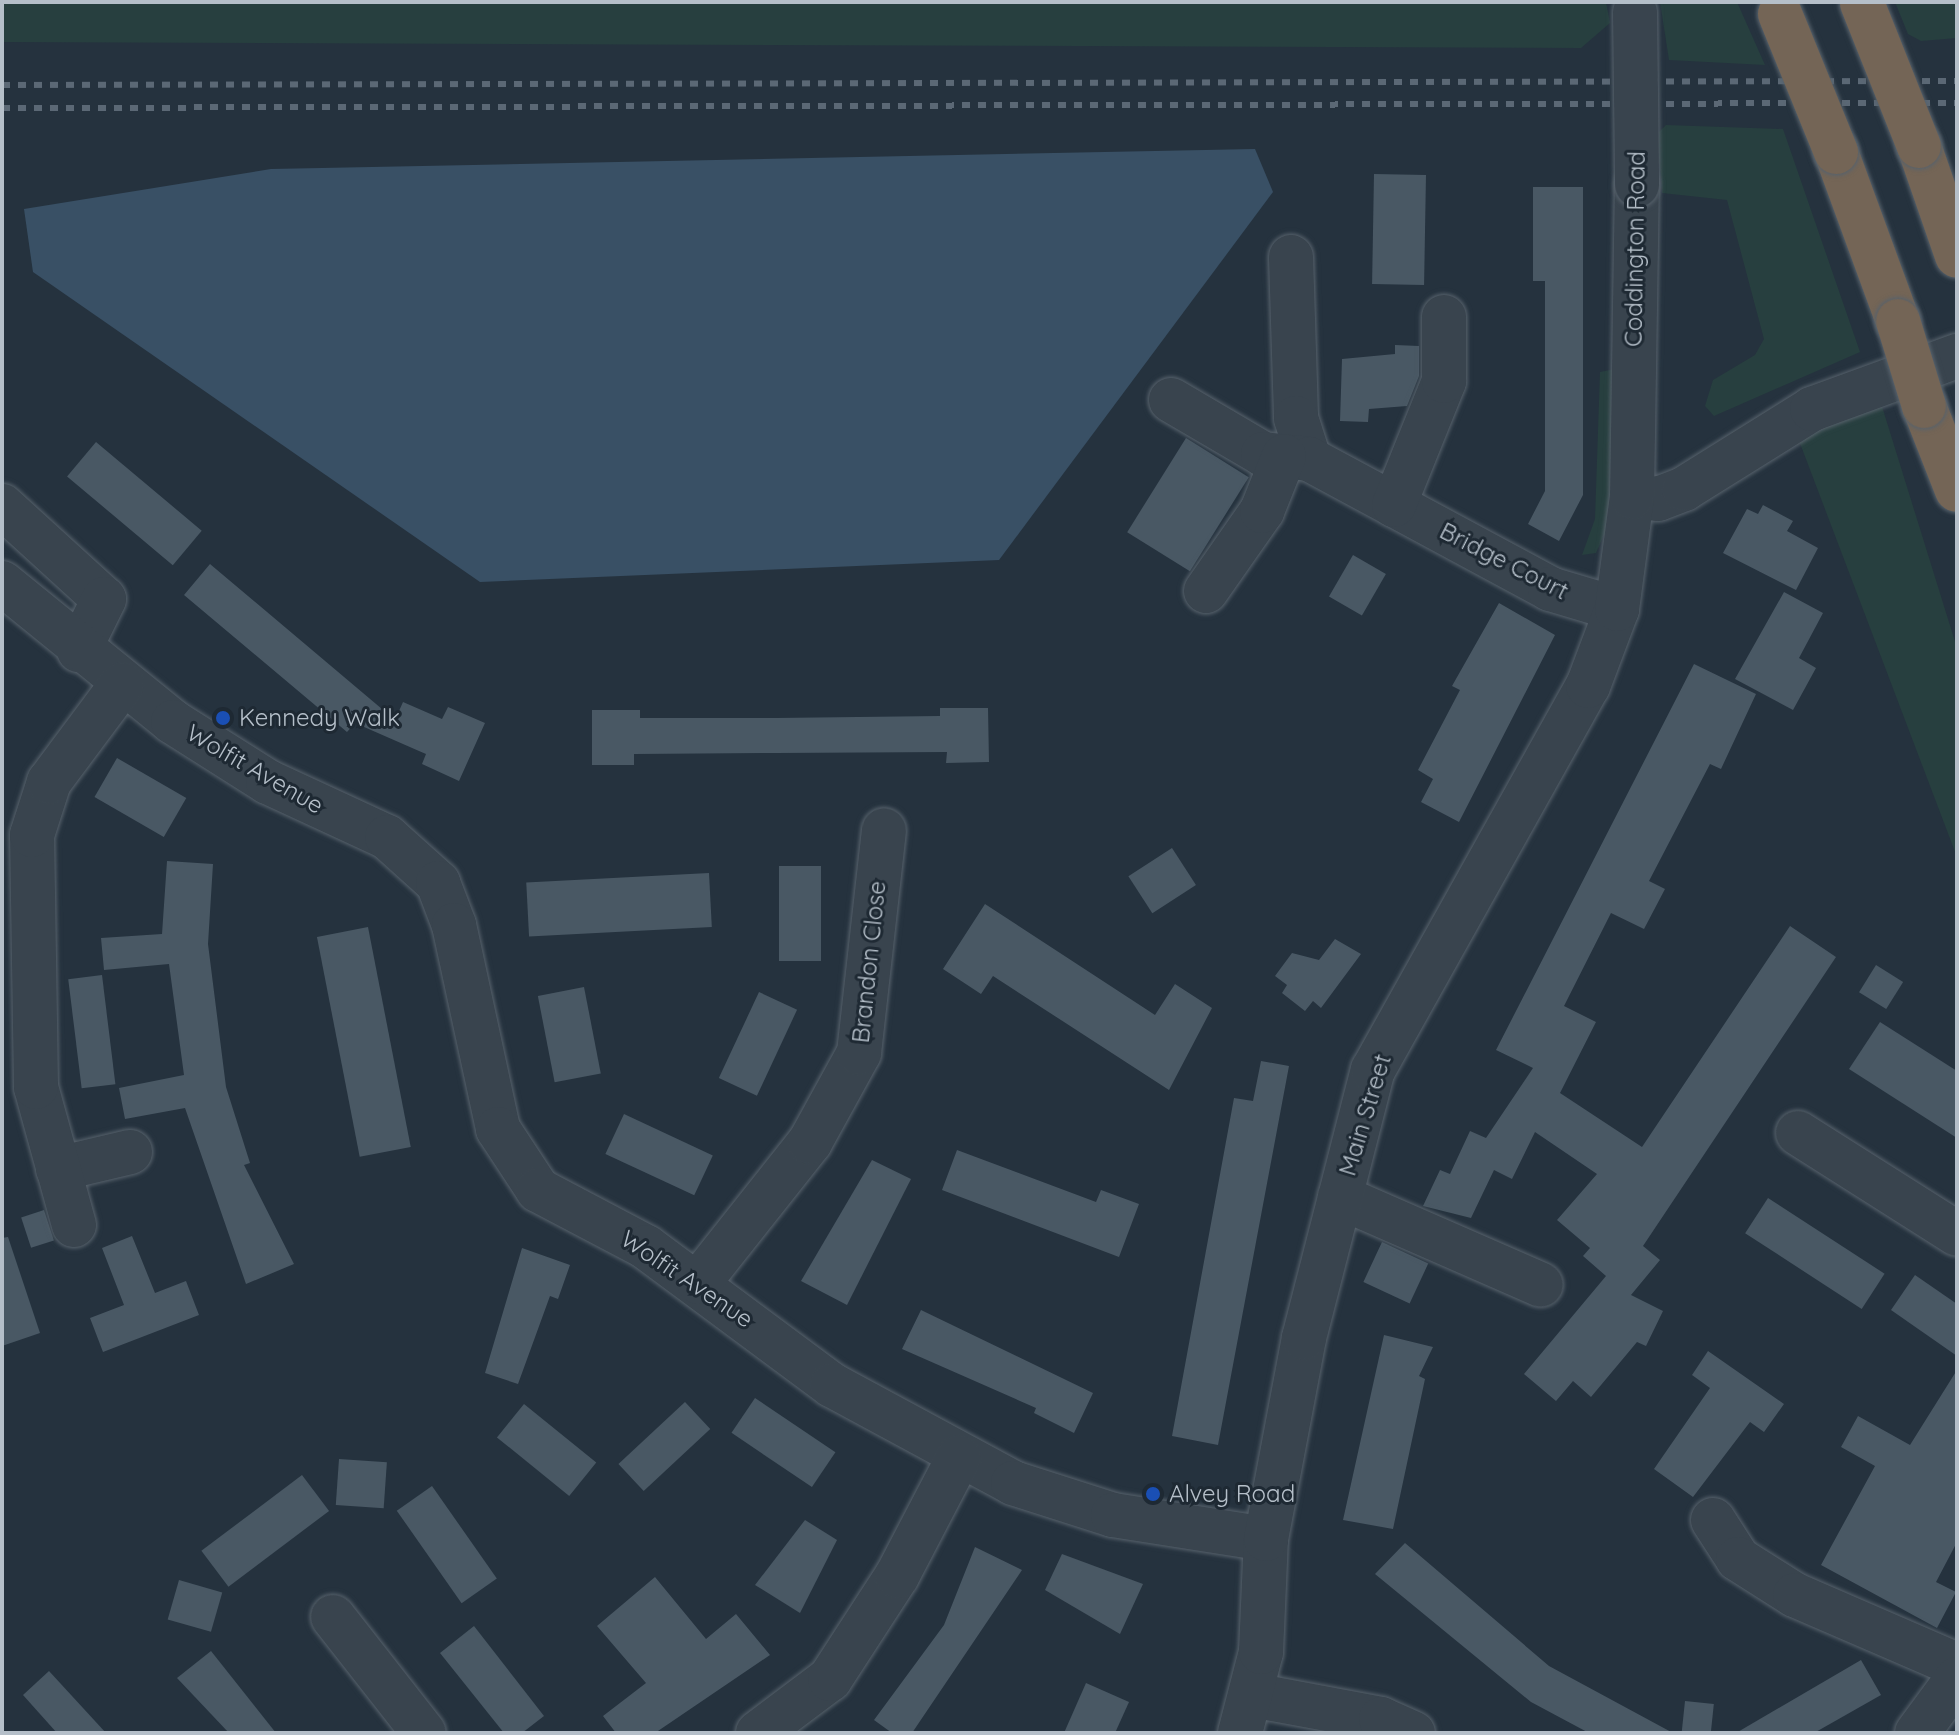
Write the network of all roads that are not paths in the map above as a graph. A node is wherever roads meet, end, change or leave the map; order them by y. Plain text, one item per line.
1 (1862, 2) edge
2 (1635, 7) edge
3 (1777, 8) edge
4 (1957, 256) edge
5 (1291, 257) dead end
6 (1444, 317) dead end
7 (1957, 356) edge
8 (1171, 400) dead end
9 (1297, 457) junction
10 (1957, 490) edge
11 (1632, 497) junction
12 (1394, 505) junction
13 (2, 506) edge
14 (2, 583) edge
15 (1206, 591) dead end
16 (1617, 609) junction
17 (79, 650) junction
18 (122, 684) junction
19 (884, 830) dead end
20 (1798, 1133) dead end
21 (130, 1152) dead end
22 (58, 1169) junction
23 (1340, 1197) junction
24 (74, 1225) dead end
25 (1957, 1234) edge
26 (699, 1282) junction
27 (1541, 1285) dead end
28 (959, 1457) junction
29 (1713, 1520) dead end
30 (1266, 1539) junction
31 (333, 1617) dead end
32 (1957, 1665) edge
33 (1957, 1679) edge
34 (1246, 1714) edge
35 (424, 1733) edge
36 (758, 1733) edge
37 (1413, 1733) edge
38 (1917, 1733) edge

1 - 4 highway, bridge
2 - 11 street, Coddington Road, bridge
3 - 10 highway, bridge
5 - 9 street
6 - 12 street
7 - 11 street
8 - 9 street, Bridge Court
9 - 12 street, Bridge Court
9 - 15 street
11 - 16 street, Main Street
12 - 16 street, Bridge Court
13 - 17 street
14 - 17 street, Wolfit Avenue
16 - 23 street, Main Street
17 - 18 street, Wolfit Avenue
18 - 22 street
18 - 26 street, Wolfit Avenue
19 - 26 street, Brandon Close
20 - 25 street
21 - 22 street
22 - 24 street
23 - 27 street
23 - 30 street, Main Street
26 - 28 street, Wolfit Avenue
28 - 30 street, Wolfit Avenue
28 - 36 street
29 - 32 street
30 - 34 street, Main Street
31 - 35 street
33 - 38 street
34 - 37 street

